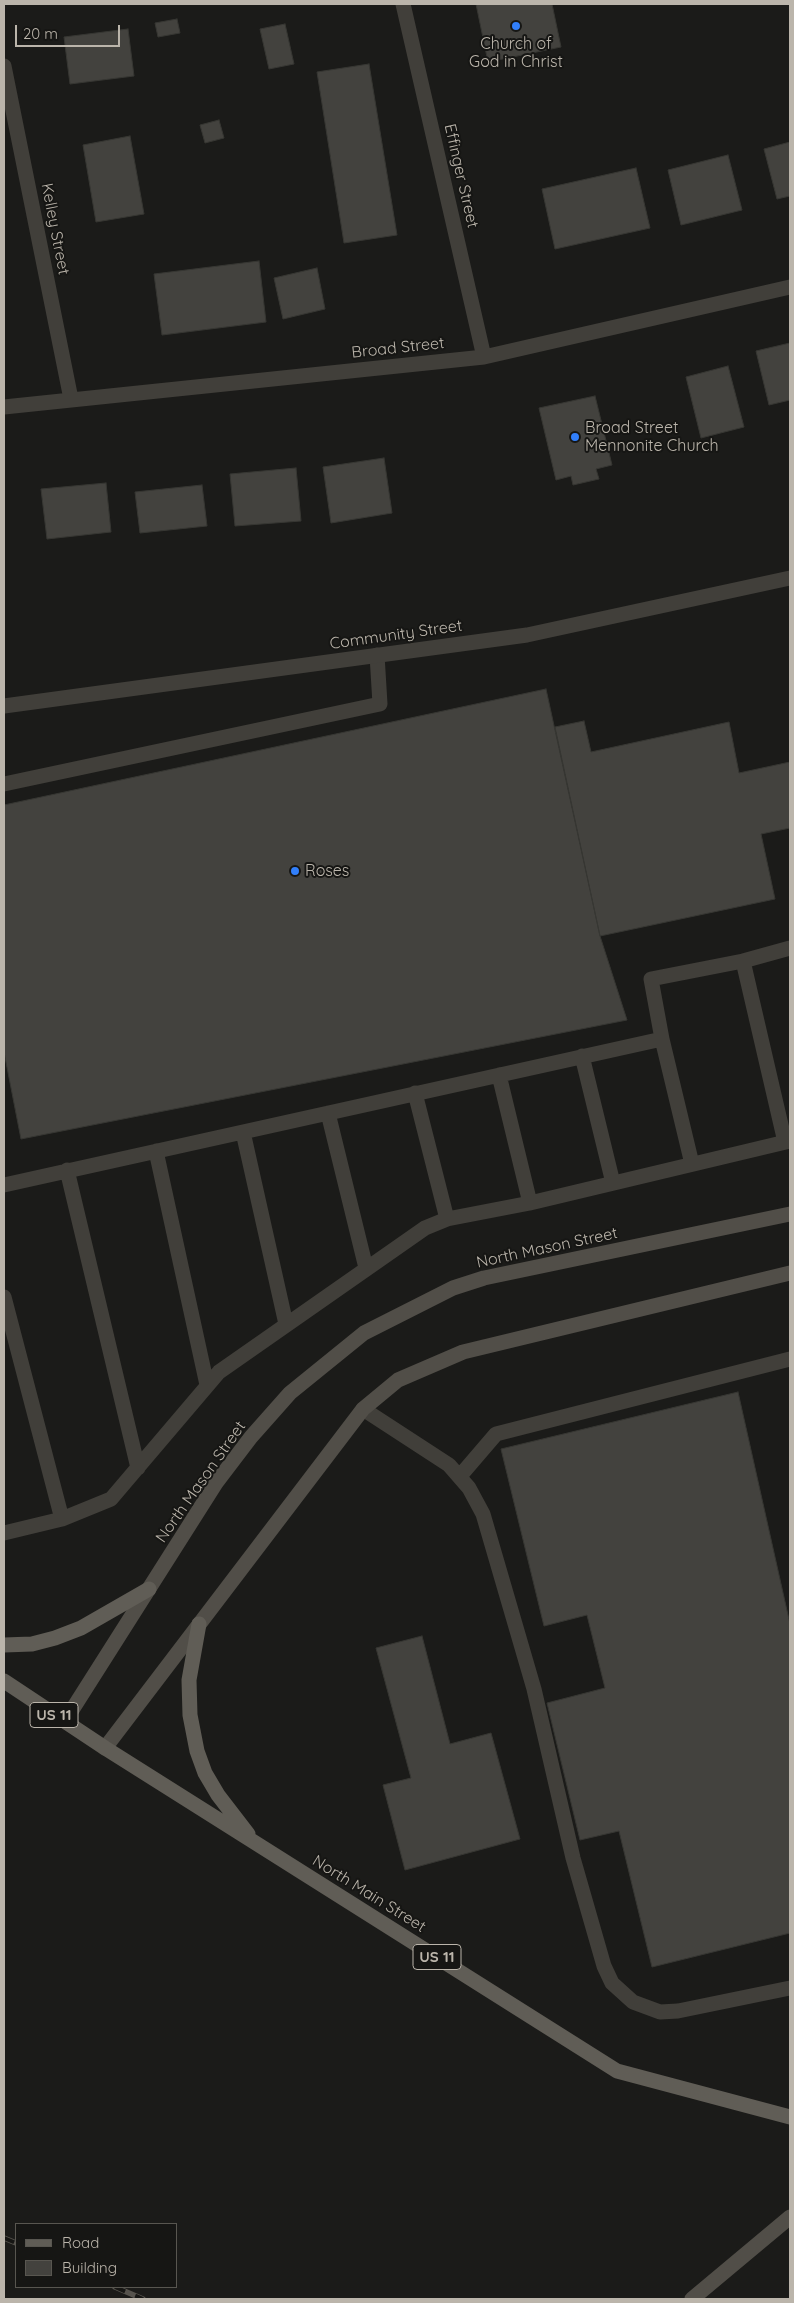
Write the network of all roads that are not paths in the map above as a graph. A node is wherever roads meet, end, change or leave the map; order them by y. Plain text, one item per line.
1 (403, 4) edge
2 (4, 66) edge
3 (790, 287) edge
4 (484, 357) junction
5 (71, 399) junction
6 (4, 407) edge
7 (790, 578) edge
8 (377, 655) junction
9 (4, 706) edge
10 (4, 784) edge
11 (790, 948) edge
12 (743, 961) junction
13 (662, 1039) junction
14 (582, 1056) junction
15 (499, 1075) junction
16 (415, 1093) junction
17 (328, 1113) junction
18 (243, 1132) junction
19 (788, 1141) edge
20 (156, 1151) junction
21 (692, 1164) junction
22 (68, 1170) junction
23 (612, 1184) junction
24 (4, 1185) edge
25 (530, 1203) junction
26 (790, 1214) edge
27 (447, 1219) junction
28 (366, 1268) junction
29 (790, 1273) edge
30 (4, 1297) edge
31 (286, 1324) junction
32 (790, 1359) edge
33 (207, 1386) junction
34 (363, 1409) junction
35 (138, 1468) junction
36 (460, 1476) junction
37 (62, 1519) junction
38 (4, 1533) edge
39 (149, 1589) junction
40 (199, 1624) junction
41 (4, 1645) edge
42 (4, 1681) edge
43 (64, 1721) junction
44 (105, 1748) junction
45 (253, 1842) junction
46 (790, 1988) edge
47 (790, 2117) edge
48 (790, 2217) edge
49 (692, 2299) edge

1 - 4 street, Effinger Street
2 - 5 street, Kelley Street
3 - 4 street, Broad Street
4 - 5 street, Broad Street
5 - 6 street, Broad Street
7 - 8 street, Community Street
8 - 9 street, Community Street
8 - 10 street
11 - 12 street
12 - 13 street
12 - 19 street
13 - 14 street
13 - 21 street
14 - 15 street
14 - 23 street
15 - 16 street
15 - 25 street
16 - 17 street
16 - 27 street
17 - 18 street
17 - 28 street
18 - 20 street
18 - 31 street
19 - 21 street
20 - 22 street
20 - 33 street
21 - 23 street
22 - 24 street
22 - 35 street
23 - 25 street
25 - 27 street
26 - 39 main road, North Mason Street
27 - 28 street
28 - 31 street
29 - 34 main road
30 - 37 street
31 - 33 street
32 - 36 street
33 - 35 street
34 - 36 street
34 - 40 main road
35 - 37 street
36 - 46 street
37 - 38 street
39 - 41 main road
39 - 43 main road, North Mason Street
40 - 44 main road
40 - 45 main road
42 - 43 main road, North Main Street / US 11
43 - 44 main road, North Main Street / US 11
44 - 45 main road, North Main Street / US 11
45 - 47 main road, North Main Street / US 11
48 - 49 main road

